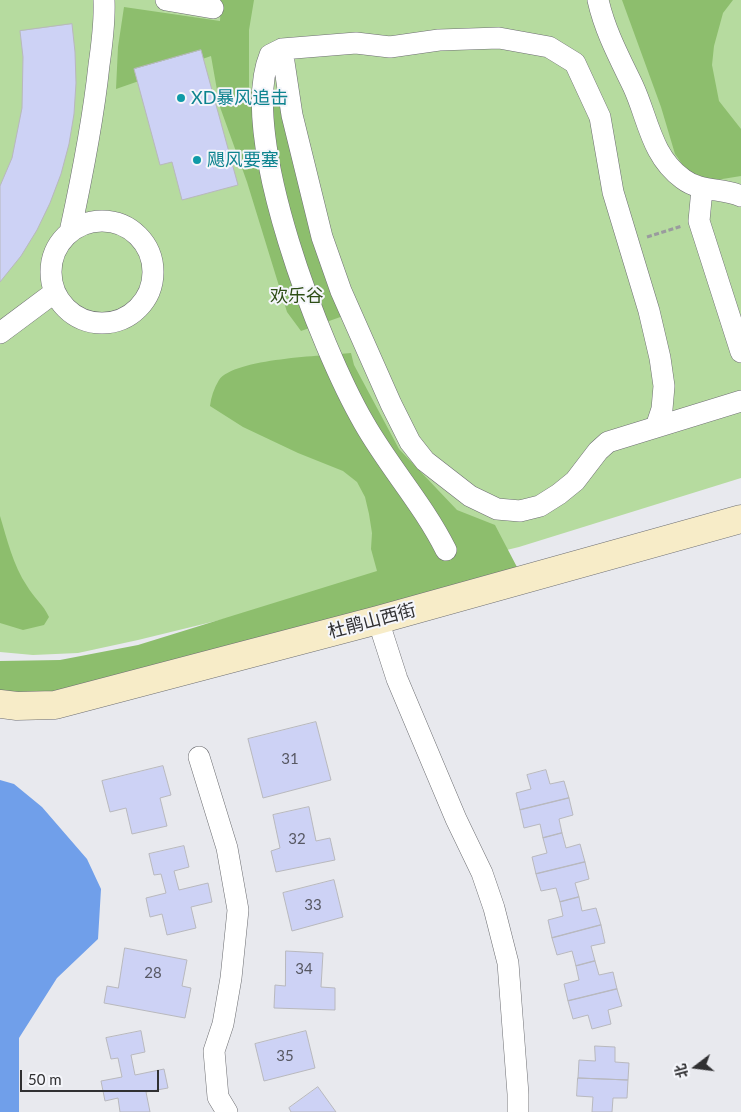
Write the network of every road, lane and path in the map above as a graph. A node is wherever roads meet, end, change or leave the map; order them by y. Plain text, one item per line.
1 (104, 0) edge
2 (166, 0) edge
3 (598, 0) edge
4 (213, 8) dead end
5 (282, 49) junction
6 (702, 189) junction
7 (741, 196) edge
8 (699, 221) junction
9 (70, 232) junction
10 (628, 242) junction
11 (55, 292) junction
12 (354, 321) junction
13 (0, 333) edge
14 (324, 337) junction
15 (741, 352) edge
16 (741, 401) edge
17 (656, 426) junction
18 (741, 519) edge
19 (446, 550) dead end
20 (378, 620) junction
21 (0, 704) edge
22 (199, 757) dead end
23 (227, 1112) edge
24 (518, 1112) edge

1 - 9 street
2 - 4 street
3 - 6 street
5 - 10 street
5 - 12 street
5 - 14 street
6 - 7 street
6 - 8 street
8 - 10 path
8 - 15 street
9 - 11 street
9 - 11 street
10 - 17 street
11 - 13 street
12 - 14 street
12 - 17 street
14 - 19 street
16 - 17 street
18 - 20 street, 杜鹃山西街
20 - 21 street, 杜鹃山西街
20 - 24 street
22 - 23 street

